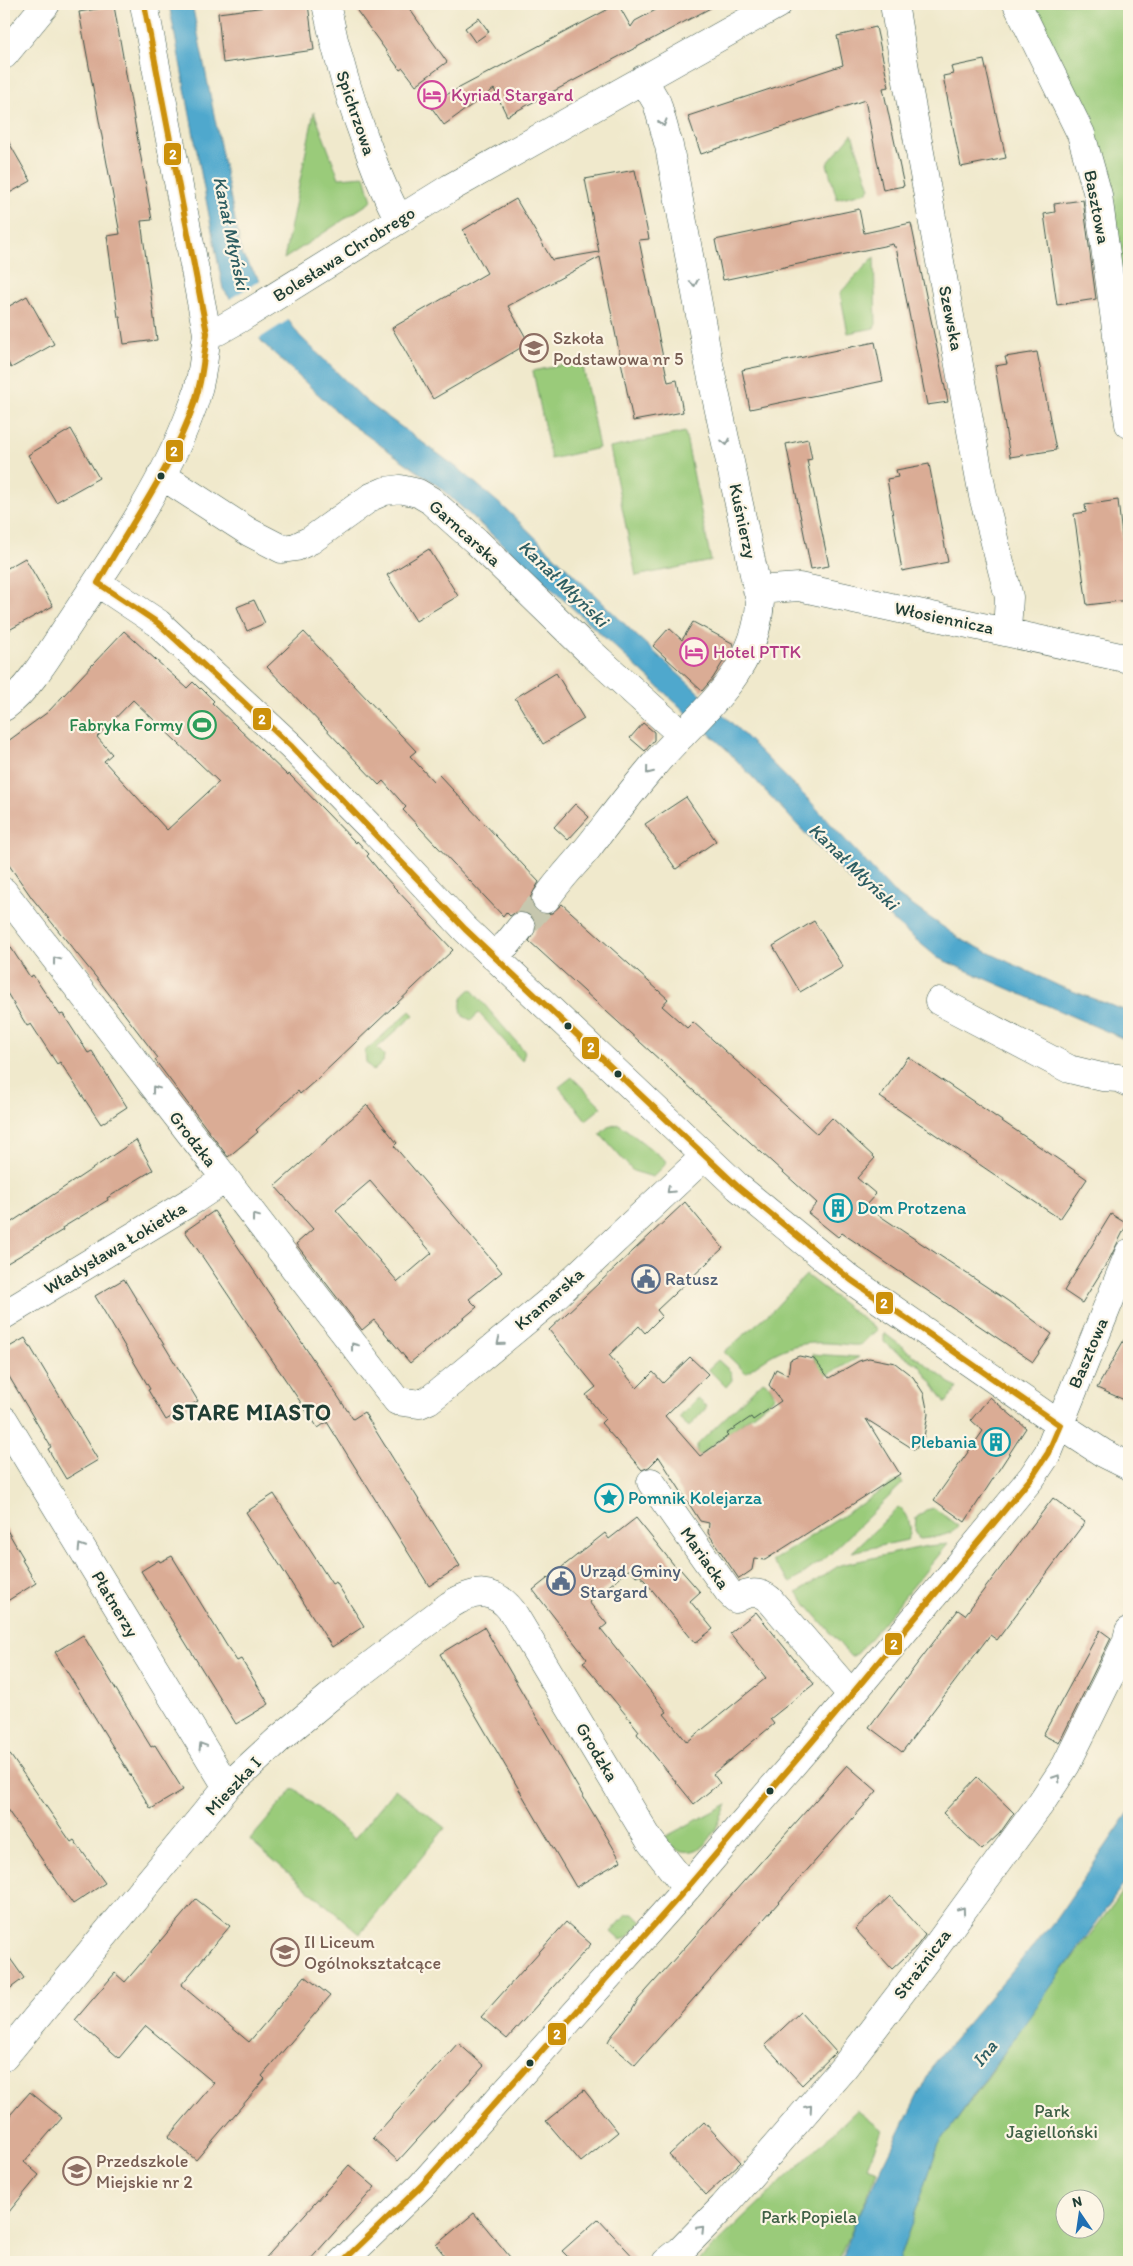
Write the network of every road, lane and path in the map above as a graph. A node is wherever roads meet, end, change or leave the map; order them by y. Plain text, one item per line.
1 (46, 4) edge
2 (144, 4) edge
3 (326, 4) edge
4 (778, 4) edge
5 (894, 4) edge
6 (1016, 4) edge
7 (4, 55) edge
8 (643, 79) junction
9 (399, 219) junction
10 (207, 333) junction
11 (1129, 424) edge
12 (161, 475) junction
13 (98, 583) junction
14 (758, 590) junction
15 (1007, 632) junction
16 (1129, 659) edge
17 (4, 707) edge
18 (686, 730) junction
19 (4, 892) edge
20 (546, 899) tunnel mouth
21 (521, 927) tunnel mouth
22 (493, 956) junction
23 (939, 1001) dead end
24 (1129, 1083) edge
25 (705, 1156) junction
26 (224, 1179) junction
27 (1129, 1253) edge
28 (4, 1315) edge
29 (383, 1385) joint
30 (4, 1420) edge
31 (1060, 1425) junction
32 (1129, 1466) edge
33 (651, 1482) dead end
34 (512, 1612) joint
35 (1129, 1631) edge
36 (851, 1694) junction
37 (227, 1787) junction
38 (687, 1888) junction
39 (4, 2057) edge
40 (342, 2262) edge
41 (666, 2262) edge

1 - 7 street
2 - 10 street
3 - 9 street, Spichrzowa
4 - 8 street, Bolesława Chrobrego
5 - 15 street, Szewska
6 - 11 street, Basztowa
8 - 9 street, Bolesława Chrobrego
8 -> 14 street, Kuśnierzy
9 - 10 street, Bolesława Chrobrego
10 - 12 street
12 - 13 street
12 - 18 street, Garncarska
13 - 17 street
13 - 22 street
14 - 15 street, Włosiennicza
14 - 18 street, Kuśnierzy
15 - 16 street, Włosiennicza
18 -> 20 street, Kuśnierzy
26 -> 19 street, Grodzka
21 - 22 street
22 - 25 street
23 - 24 street
25 -> 29 street, Kramarska
25 - 31 street
26 - 28 street, Władysława Łokietka
29 -> 26 street, Grodzka
27 - 31 street, Basztowa
37 -> 30 street, Płatnerzy
31 - 32 street
31 - 36 street, Basztowa
33 - 36 street, Mariacka
34 - 37 street, Mieszka I
34 - 38 street, Grodzka
41 -> 35 street, Strażnicza
36 - 38 street, Basztowa
37 - 39 street, Mieszka I
38 - 40 street, Basztowa

